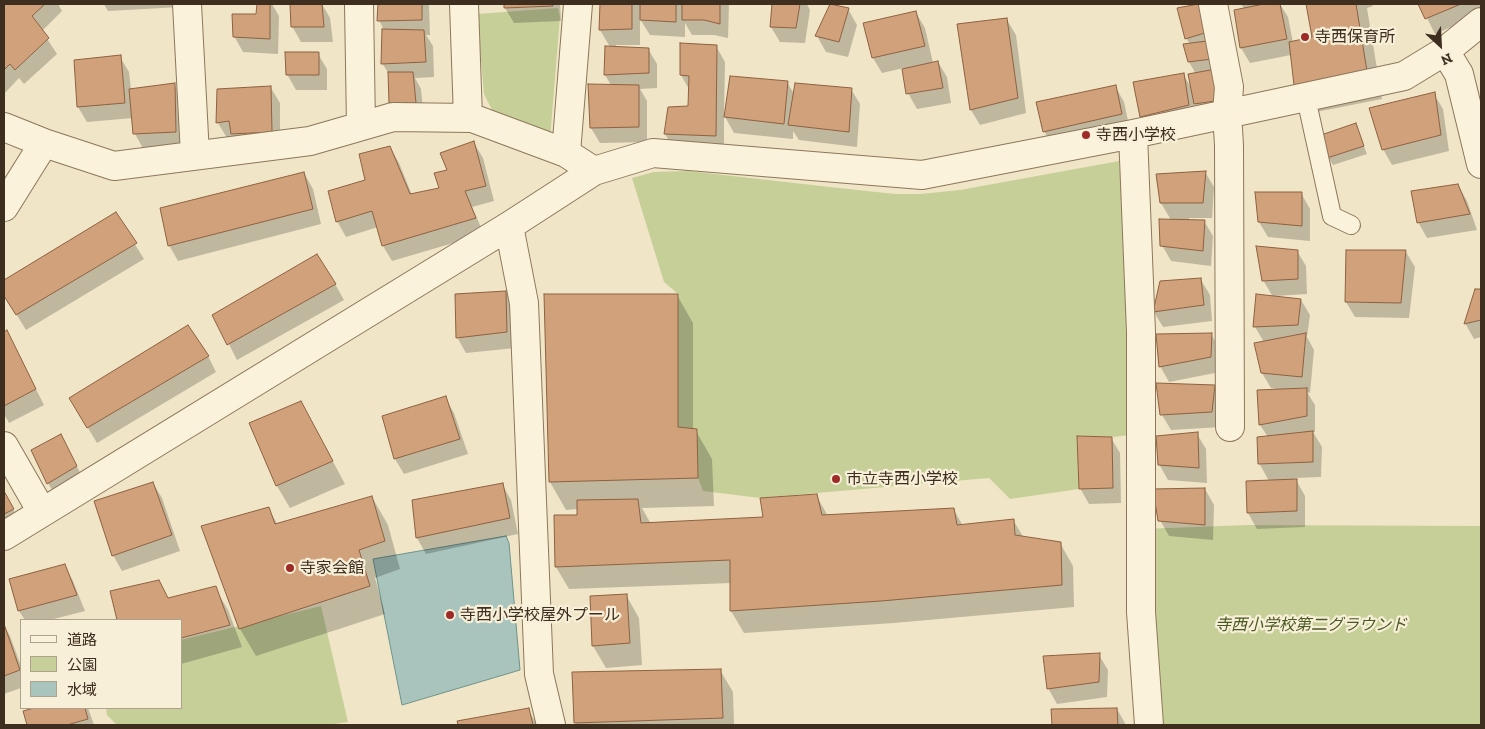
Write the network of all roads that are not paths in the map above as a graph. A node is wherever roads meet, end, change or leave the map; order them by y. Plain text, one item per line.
1 (187, 4) edge
2 (359, 4) edge
3 (464, 4) edge
4 (578, 4) edge
5 (1213, 4) edge
6 (1481, 22) edge
7 (1445, 51) junction
8 (1306, 98) junction
9 (1227, 114) junction
10 (468, 118) junction
11 (361, 126) junction
12 (4, 127) edge
13 (1133, 134) junction
14 (44, 143) junction
15 (566, 153) junction
16 (195, 155) junction
17 (1481, 164) edge
18 (594, 171) junction
19 (4, 207) edge
20 (1351, 225) dead end
21 (509, 226) junction
22 (1230, 427) dead end
23 (4, 446) edge
24 (42, 512) junction
25 (4, 536) edge
26 (551, 725) edge
27 (1149, 725) edge

1 - 16 street
2 - 11 street
3 - 10 street
4 - 15 street
5 - 9 street
6 - 7 street
7 - 8 street
7 - 17 street
8 - 9 street
8 - 20 lane
9 - 13 street
9 - 22 street
10 - 11 street
10 - 15 street
11 - 16 street
12 - 14 street
13 - 18 street
13 - 27 street
14 - 16 street
14 - 19 street
15 - 18 street
18 - 21 street
21 - 24 street
21 - 26 street
23 - 24 street
24 - 25 street

